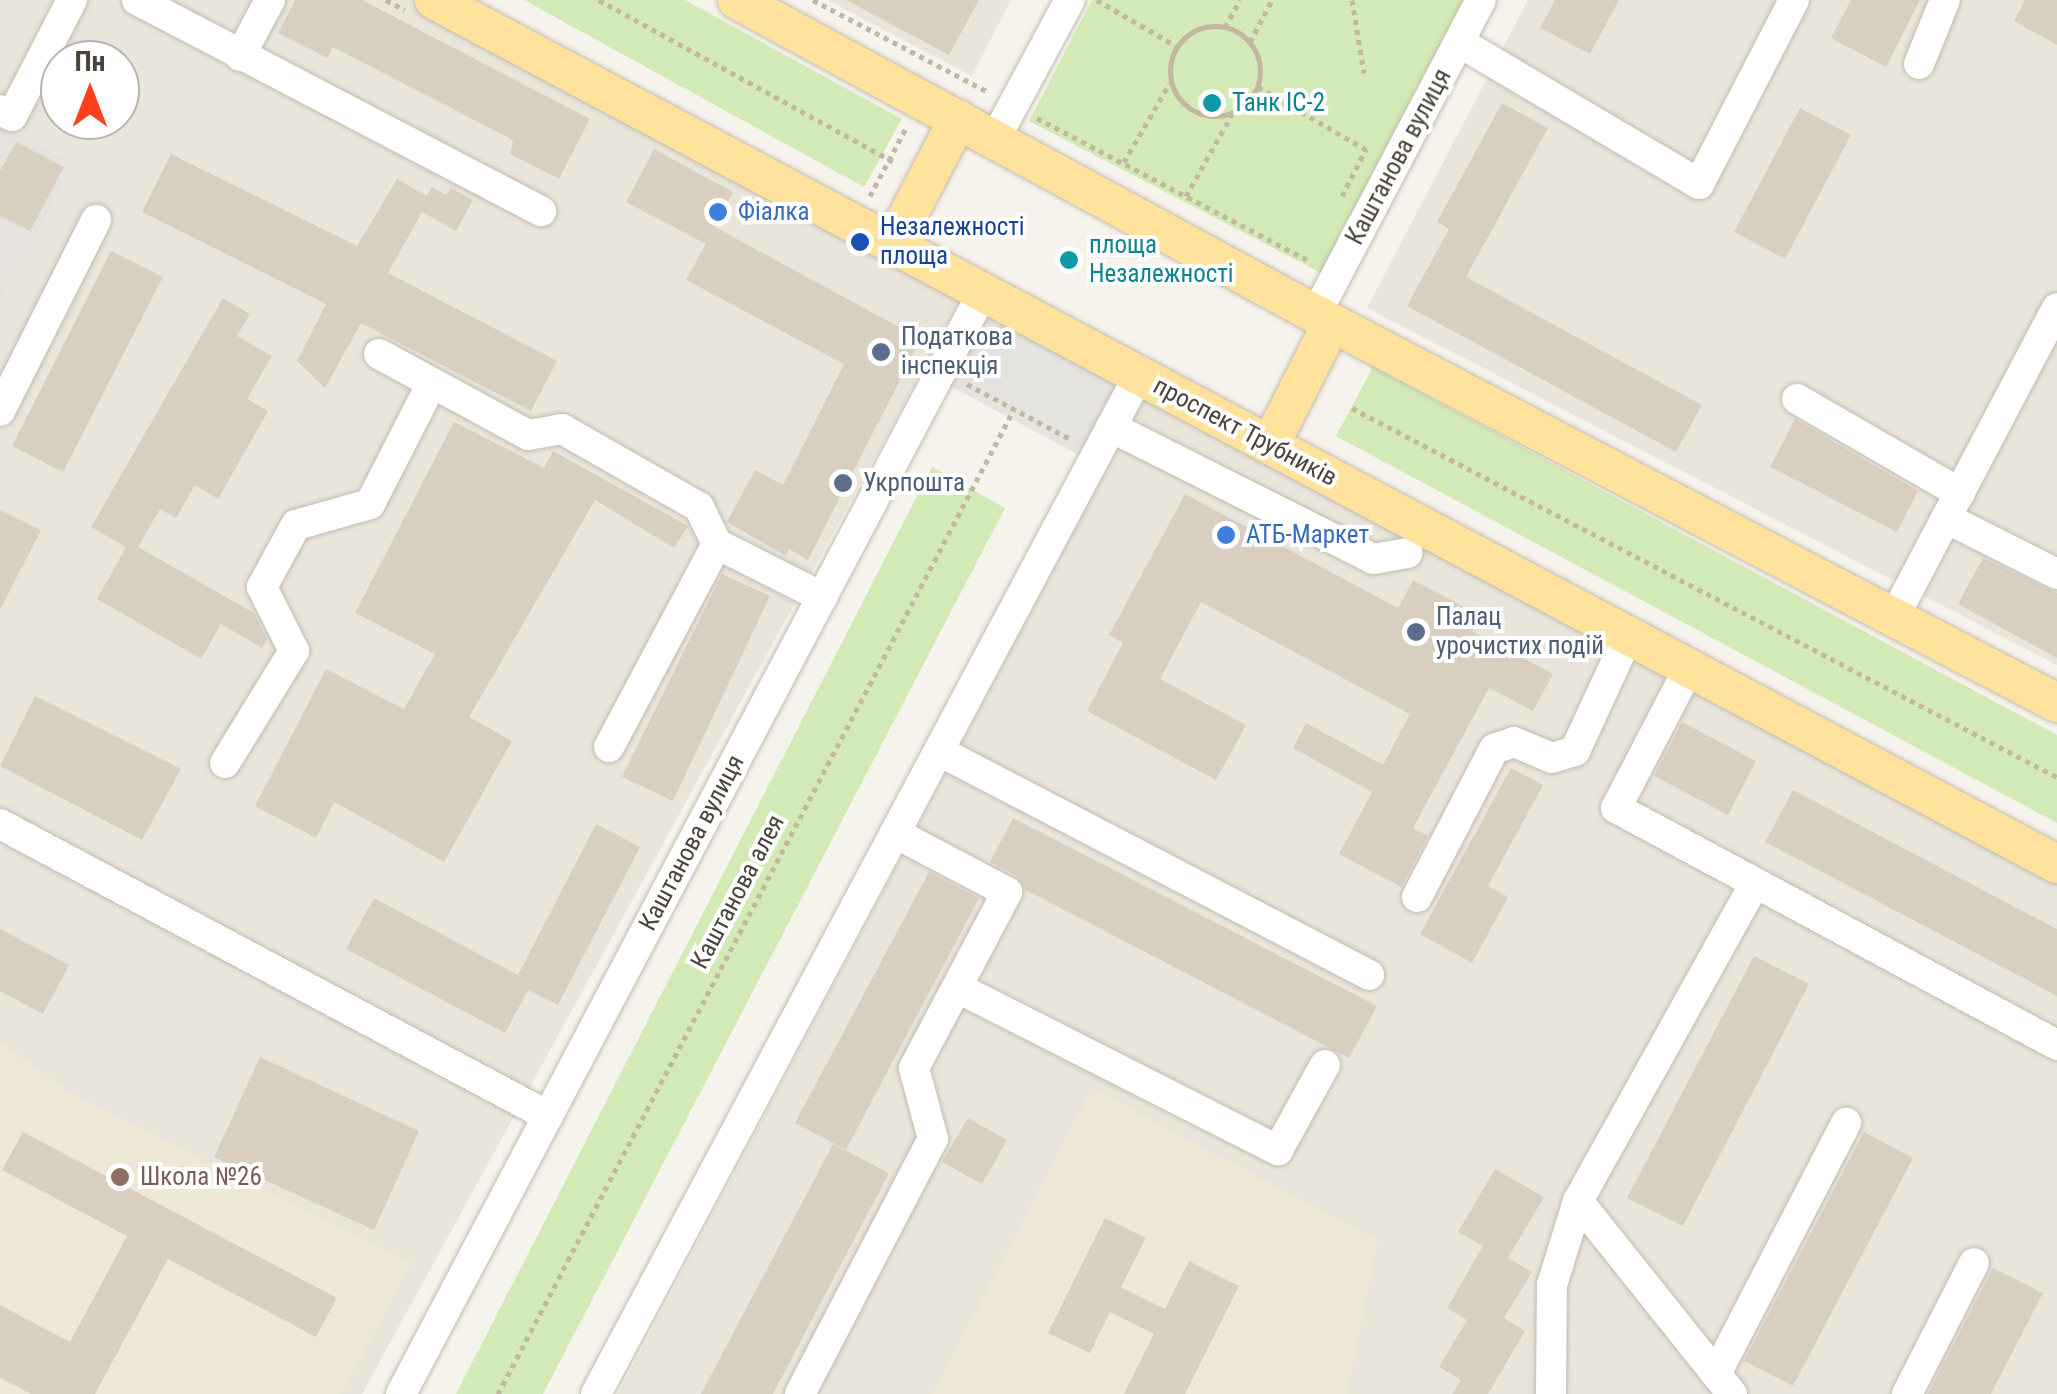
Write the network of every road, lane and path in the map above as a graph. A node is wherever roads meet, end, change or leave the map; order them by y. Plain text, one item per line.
1 (72, 0) edge
2 (137, 0) edge
3 (270, 0) edge
4 (434, 0) edge
5 (599, 0) edge
6 (737, 0) edge
7 (814, 0) edge
8 (1240, 0) edge
9 (1272, 0) edge
10 (1352, 0) edge
11 (1481, 0) edge
12 (1794, 0) edge
13 (1945, 0) edge
14 (1069, 2) edge
15 (1226, 27) junction
16 (1250, 42) junction
17 (1459, 42) junction
18 (1176, 46) junction
19 (240, 56) junction
20 (1919, 64) dead end
21 (1364, 73) dead end
22 (931, 82) junction
23 (1170, 83) junction
24 (1257, 87) junction
25 (1014, 105) junction
26 (0, 110) edge
27 (1232, 113) junction
28 (958, 120) junction
29 (996, 139) junction
30 (892, 161) junction
31 (1124, 163) junction
32 (1394, 166) junction
33 (1186, 196) junction
34 (540, 210) dead end
35 (96, 220) dead end
36 (854, 224) junction
37 (893, 244) junction
38 (1336, 276) junction
39 (983, 292) junction
40 (2057, 308) edge
41 (1324, 319) junction
42 (379, 354) dead end
43 (942, 371) junction
44 (1139, 375) junction
45 (432, 383) junction
46 (1797, 400) dead end
47 (1352, 408) dead end
48 (1014, 409) junction
49 (0, 411) edge
50 (1104, 440) junction
51 (1270, 445) junction
52 (1953, 505) junction
53 (716, 544) junction
54 (1407, 553) dead end
55 (2057, 574) edge
56 (822, 598) junction
57 (1894, 617) junction
58 (1629, 634) junction
59 (1689, 668) junction
60 (2057, 703) edge
61 (609, 748) dead end
62 (938, 751) junction
63 (226, 763) dead end
64 (2057, 777) edge
65 (0, 824) edge
66 (895, 833) junction
67 (2057, 864) edge
68 (1755, 883) junction
69 (1417, 897) dead end
70 (1369, 975) dead end
71 (958, 988) junction
72 (2057, 1045) edge
73 (1325, 1065) dead end
74 (548, 1116) junction
75 (1846, 1124) dead end
76 (1578, 1201) junction
77 (1974, 1264) dead end
78 (1724, 1384) edge
79 (401, 1394) edge
80 (498, 1394) edge
81 (596, 1394) edge
82 (800, 1394) edge
83 (1551, 1394) edge
84 (1907, 1394) edge

1 - 26 street
2 - 19 street
3 - 19 street
4 - 36 main road, проспект Трубників
5 - 30 path
6 - 22 main road
7 - 22 path
8 - 15 path
9 - 16 path
10 - 21 path
11 - 17 street, Каштанова вулиця
12 - 17 street
13 - 20 street
14 - 18 path
14 - 25 street
15 - 16 path
15 - 18 path
16 - 24 path
17 - 32 street, Каштанова вулиця
18 - 23 path
19 - 34 street
22 - 25 path
22 - 28 main road
22 - 30 path
23 - 27 path
23 - 31 path
24 - 27 path
24 - 32 path
25 - 29 street
25 - 31 path
27 - 33 path
28 - 29 main road
28 - 37 main road
29 - 41 main road
30 - 36 path
31 - 33 path
32 - 38 street, Каштанова вулиця
33 - 38 path
35 - 49 street
36 - 37 main road, проспект Трубників
37 - 39 main road, проспект Трубників
38 - 41 street, Каштанова вулиця
39 - 43 street, Каштанова вулиця
39 - 44 main road, проспект Трубників
40 - 52 street
41 - 51 main road
41 - 57 main road
42 - 45 street
43 - 48 path
43 - 56 street, Каштанова вулиця
44 - 50 street
44 - 51 main road, проспект Трубників
45 - 53 street
45 - 63 street
46 - 52 street
47 - 64 path
48 - 50 path
48 - 80 path, Каштанова алея
50 - 54 street
50 - 62 street
51 - 58 main road, проспект Трубників
52 - 55 street
52 - 57 street
53 - 56 street
53 - 61 street
56 - 74 street, Каштанова вулиця
57 - 60 main road
58 - 59 main road, проспект Трубників
58 - 69 street
59 - 67 main road, проспект Трубників
59 - 68 street
62 - 66 street
62 - 70 street
65 - 74 street
66 - 71 street
66 - 81 street
68 - 72 street
68 - 76 street
71 - 73 street
71 - 82 street
74 - 79 street, Каштанова вулиця
75 - 78 street
76 - 78 street
76 - 83 street
77 - 84 street

